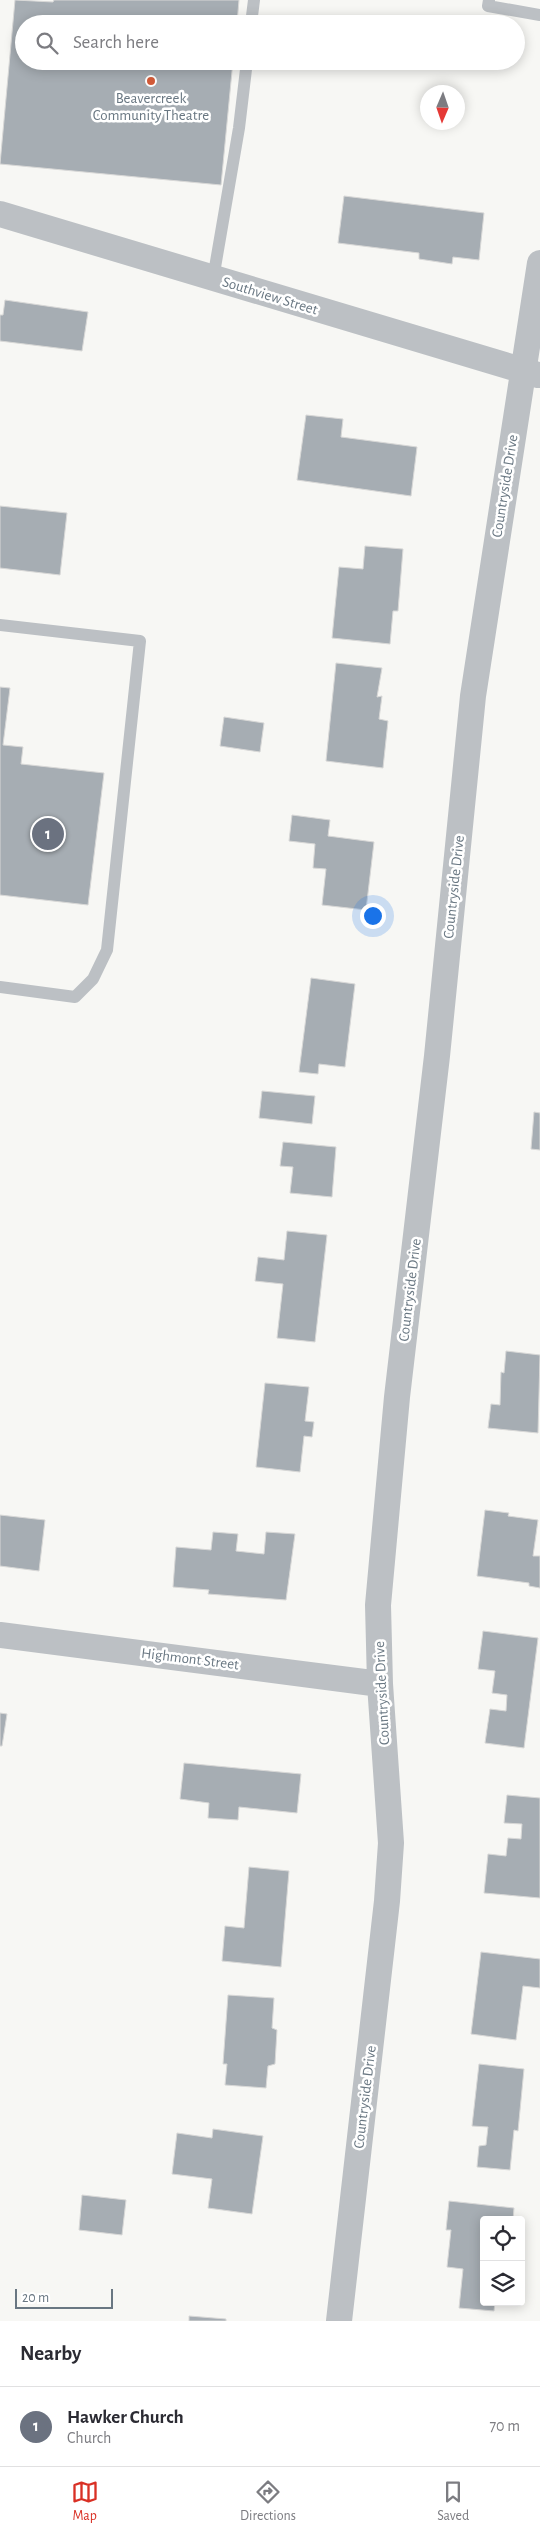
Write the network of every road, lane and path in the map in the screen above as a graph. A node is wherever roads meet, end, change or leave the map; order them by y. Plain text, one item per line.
1 (254, 0) edge
2 (489, 0) edge
3 (252, 15) edge
4 (540, 15) edge
5 (246, 70) edge
6 (0, 214) edge
7 (540, 263) edge
8 (213, 279) junction
9 (531, 373) edge
10 (0, 625) edge
11 (0, 987) edge
12 (0, 1635) edge
13 (380, 1684) junction
14 (339, 2321) edge

1 - 3 lane
2 - 4 lane
5 - 8 lane
6 - 8 street, Southview Street
7 - 9 street, Countryside Drive
8 - 9 street, Southview Street
9 - 13 street, Countryside Drive
10 - 11 lane
12 - 13 street, Highmont Street
13 - 14 street, Countryside Drive

